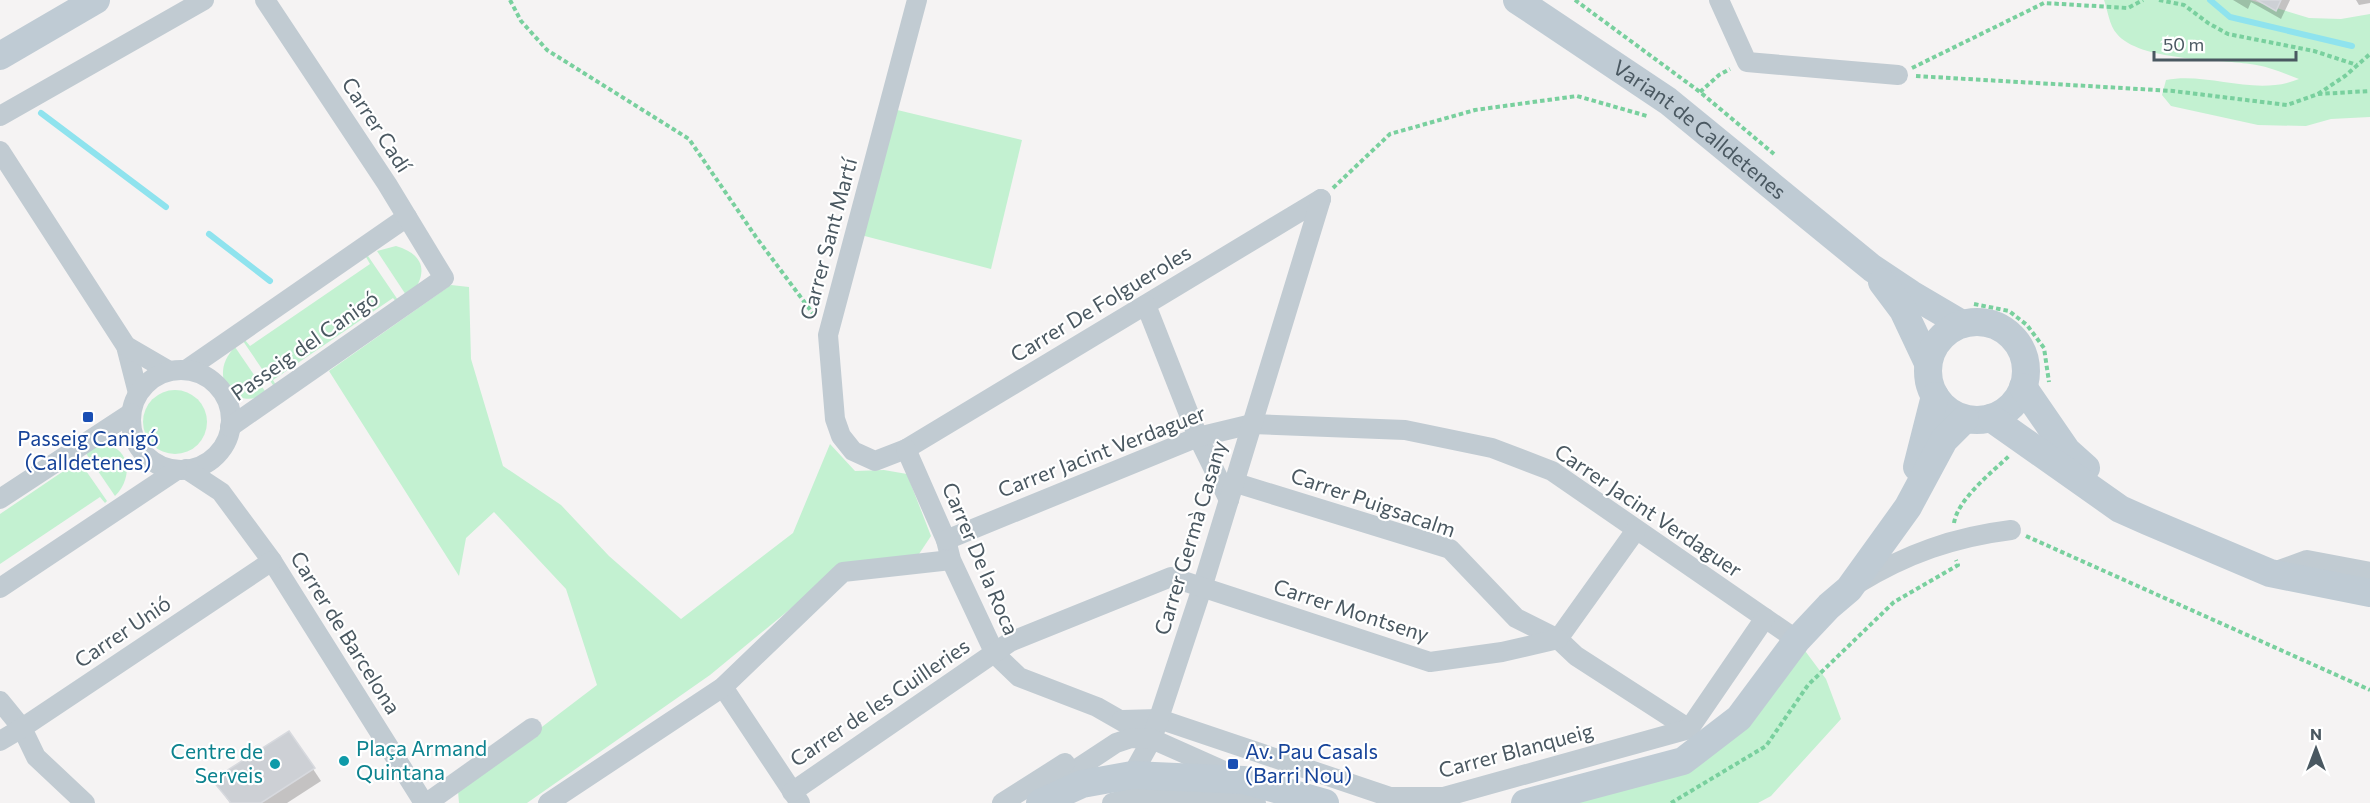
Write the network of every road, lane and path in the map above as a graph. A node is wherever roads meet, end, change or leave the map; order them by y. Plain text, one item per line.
1 (96, 0) edge
2 (204, 0) edge
3 (265, 0) edge
4 (510, 0) edge
5 (1517, 0) edge
6 (1575, 0) edge
7 (1719, 0) edge
8 (2143, 0) edge
9 (2159, 0) edge
10 (916, 5) edge
11 (2370, 54) edge
12 (0, 56) edge
13 (1747, 62) junction
14 (2358, 64) junction
15 (1898, 75) junction
16 (2370, 91) edge
17 (1700, 92) junction
18 (2318, 94) junction
19 (0, 116) edge
20 (1650, 117) dead end
21 (0, 151) edge
22 (1780, 160) dead end
23 (1321, 199) junction
24 (407, 217) junction
25 (1872, 268) junction
26 (444, 278) joint
27 (1146, 305) junction
28 (1966, 314) junction
29 (828, 335) junction
30 (126, 346) junction
31 (1928, 363) junction
32 (178, 370) junction
33 (2036, 386) junction
34 (138, 393) junction
35 (1935, 396) junction
36 (131, 413) junction
37 (1978, 418) junction
38 (1252, 423) junction
39 (230, 427) junction
40 (1198, 437) junction
41 (906, 449) junction
42 (216, 455) junction
43 (2010, 455) dead end
44 (182, 469) junction
45 (1233, 491) junction
46 (221, 492) junction
47 (0, 499) edge
48 (2147, 521) junction
49 (1636, 530) junction
50 (2011, 530) joint
51 (946, 540) junction
52 (1951, 542) junction
53 (1882, 544) junction
54 (951, 560) junction
55 (272, 561) junction
56 (2370, 572) edge
57 (2270, 573) junction
58 (0, 588) edge
59 (1202, 588) junction
60 (1849, 589) junction
61 (2370, 593) edge
62 (1765, 618) junction
63 (1558, 639) junction
64 (1797, 640) junction
65 (995, 654) junction
66 (723, 687) junction
67 (2370, 690) edge
68 (0, 701) edge
69 (1158, 719) junction
70 (1122, 720) junction
71 (22, 728) junction
72 (532, 728) dead end
73 (1689, 729) junction
74 (1152, 739) junction
75 (0, 741) edge
76 (1108, 748) junction
77 (1132, 775) junction
78 (1250, 791) edge
79 (796, 797) edge
80 (85, 803) edge
81 (425, 803) edge
82 (548, 803) edge
83 (1002, 803) edge
84 (1033, 803) edge
85 (1040, 803) edge
86 (1112, 803) edge
87 (1325, 803) edge
88 (1525, 803) edge
89 (1671, 803) edge

1 - 12 street
2 - 19 street
3 - 24 street, Carrer Cadí
4 - 29 path
5 - 25 street, Variant de Calldetenes
6 - 17 path
7 - 13 street
8 - 15 path
9 - 14 path
10 - 29 street, Carrer Sant Martí
11 - 14 path
13 - 15 street
13 - 17 path
14 - 18 path
15 - 18 path
16 - 18 path
17 - 22 path
20 - 23 path
21 - 30 street
23 - 27 street, Carrer De Folgueroles
23 - 38 street, Carrer Germà Casany
24 - 26 street, Carrer Cadí
24 - 32 street
25 - 28 street, Variant de Calldetenes
25 - 31 street, Variant de Calldetenes
26 - 39 street, Passeig del Canigó
27 - 40 street
27 - 41 street, Carrer De Folgueroles
28 - 31 street
28 - 33 street, Variant de Calldetenes
28 - 33 path
29 - 41 street, Carrer Sant Martí
30 - 32 street
30 - 34 street
31 - 35 street, Variant de Calldetenes
32 - 34 street
32 - 39 street, Passeig del Canigó
33 - 37 street, Variant de Calldetenes
33 - 48 street
34 - 36 street
35 - 37 street
35 - 53 street, Variant de Calldetenes
36 - 44 street
36 - 47 street
37 - 48 street
37 - 53 street, Variant de Calldetenes
38 - 40 street, Carrer Jacint Verdaguer
38 - 45 street, Carrer Germà Casany
38 - 49 street, Carrer Jacint Verdaguer
39 - 42 street
40 - 45 street
40 - 51 street, Carrer Jacint Verdaguer
41 - 51 street, Carrer De la Roca
42 - 44 street
42 - 46 street, Carrer de Barcelona
43 - 52 path
44 - 46 street, Carrer de Barcelona
44 - 58 street
45 - 59 street, Carrer Germà Casany
45 - 63 street, Carrer Puigsacalm
46 - 55 street, Carrer de Barcelona
48 - 57 street
49 - 62 street, Carrer Jacint Verdaguer
49 - 63 street
50 - 52 street
50 - 67 path
51 - 54 street, Carrer De la Roca
52 - 60 street
52 - 89 path
53 - 60 street, Variant de Calldetenes
54 - 65 street, Carrer De la Roca
54 - 66 street
55 - 71 street, Carrer Unió
55 - 81 street, Carrer de Barcelona
56 - 57 street
57 - 61 street
59 - 63 street, Carrer Montseny
59 - 65 street, Carrer Montseny
59 - 69 street, Carrer Germà Casany
60 - 64 street, Variant de Calldetenes
62 - 64 street, Carrer Jacint Verdaguer
62 - 73 street
63 - 73 street, Carrer Puigsacalm
64 - 88 street, Variant de Calldetenes
65 - 70 street, Carrer De la Roca
65 - 79 street, Carrer de les Guilleries
66 - 79 street
66 - 82 street
68 - 71 street
69 - 70 street, Carrer De la Roca
69 - 73 street, Carrer Blanqueig
69 - 74 street, Carrer Germà Casany
70 - 74 street, Carrer De la Roca
70 - 76 street
71 - 75 street, Carrer Unió
71 - 80 street
72 - 81 street
74 - 76 street
74 - 77 street, Carrer Germà Casany
74 - 78 street, Carrer De la Roca
76 - 77 street
76 - 83 street
76 - 84 street
77 - 78 street
77 - 85 street
78 - 86 street
78 - 87 street

